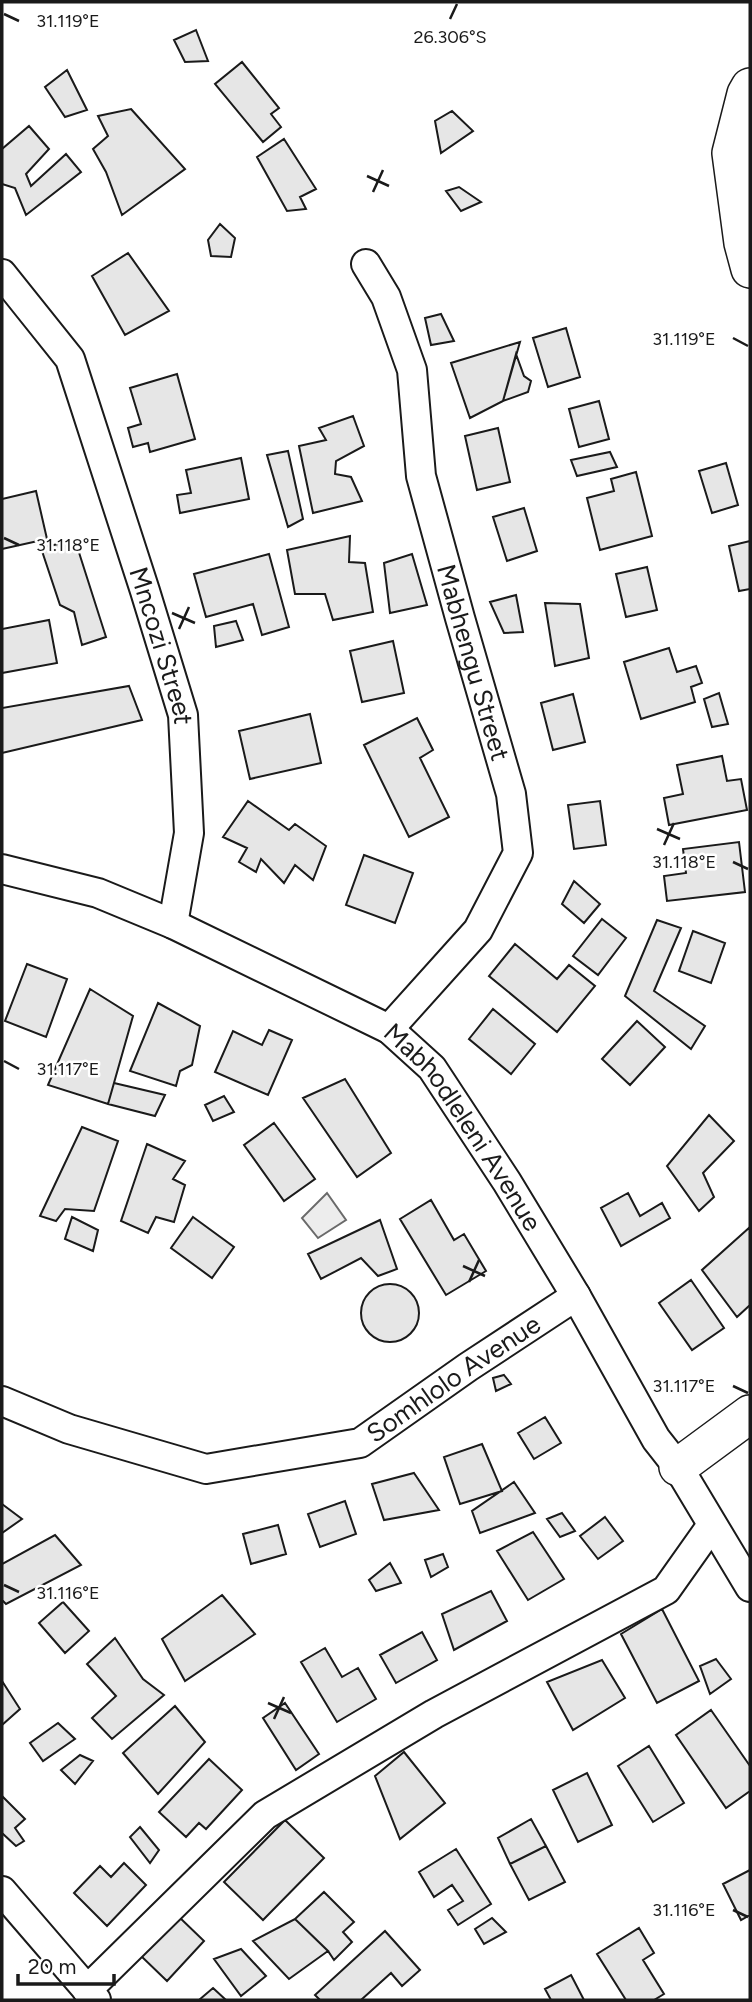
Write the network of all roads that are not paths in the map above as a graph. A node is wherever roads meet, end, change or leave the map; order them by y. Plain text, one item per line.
1 (750, 87) edge
2 (366, 264) dead end
3 (750, 269) edge
4 (2, 274) edge
5 (2, 869) edge
6 (173, 923) junction
7 (389, 1029) junction
8 (576, 1296) junction
9 (2, 1401) edge
10 (750, 1414) edge
11 (678, 1467) junction
12 (712, 1525) junction
13 (750, 1587) edge
14 (2, 1891) edge
15 (92, 1995) edge

1 - 3 street
2 - 7 street, Mabhengu Street
4 - 6 street, Mncozi Street
5 - 6 street, Mabhodleleni Avenue
6 - 7 street, Mabhodleleni Avenue
7 - 8 street, Mabhodleleni Avenue
8 - 9 street, Somhlolo Avenue
8 - 11 street, Mabhodleleni Avenue
10 - 11 street
11 - 12 street, Mabhodleleni Avenue
12 - 13 street, Mabhodleleni Avenue
12 - 15 street
14 - 15 street

